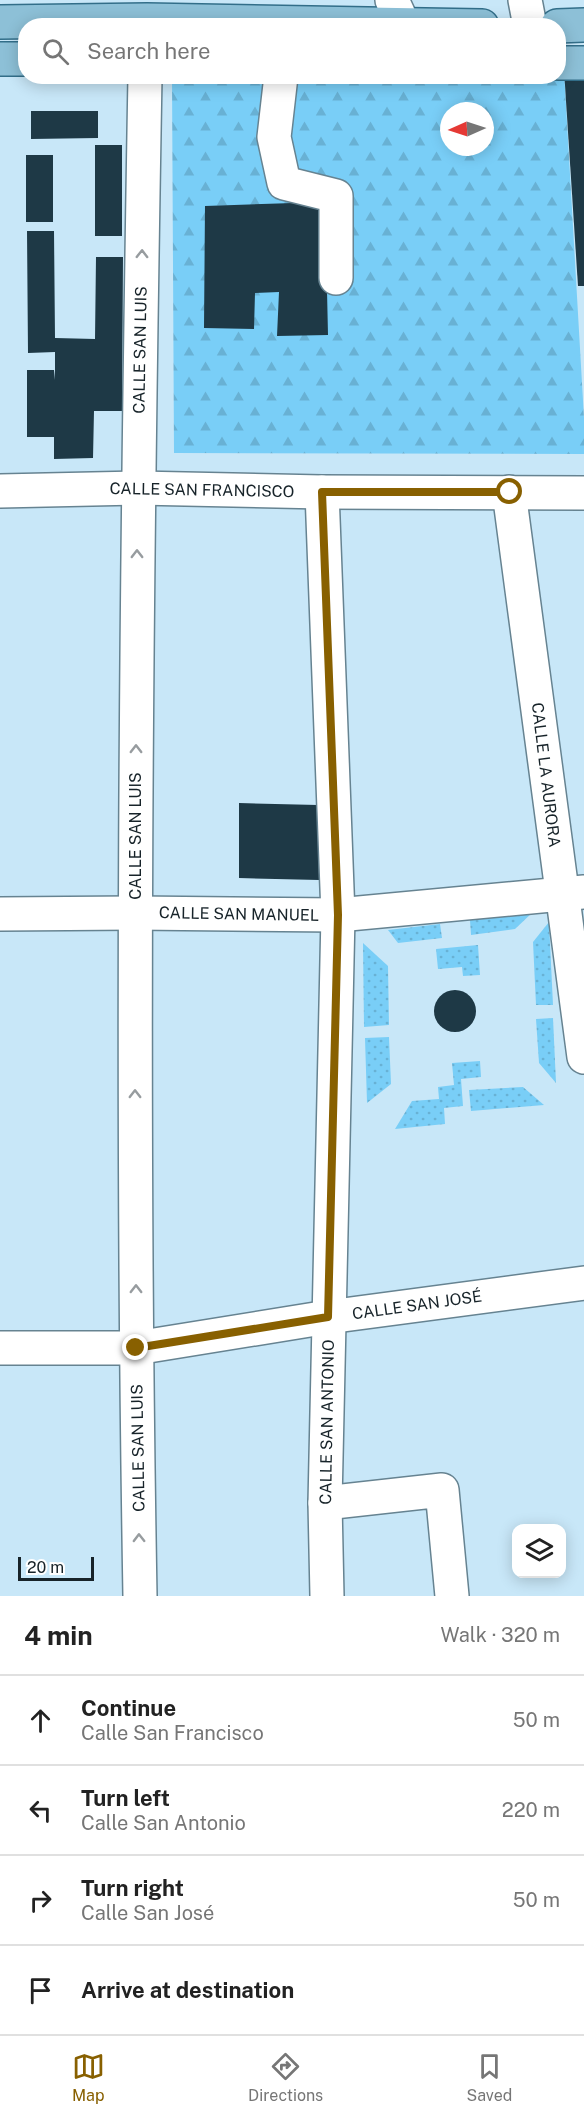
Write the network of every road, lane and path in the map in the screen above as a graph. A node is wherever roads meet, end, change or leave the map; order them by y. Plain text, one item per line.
1 (400, 17) edge
2 (358, 18) edge
3 (0, 22) edge
4 (18, 22) edge
5 (584, 25) edge
6 (566, 26) edge
7 (0, 59) edge
8 (18, 59) edge
9 (566, 63) edge
10 (584, 63) edge
11 (145, 84) edge
12 (280, 84) edge
13 (336, 278) dead end
14 (138, 488) junction
15 (0, 491) edge
16 (322, 492) junction
17 (510, 492) junction
18 (584, 493) edge
19 (573, 893) edge
20 (135, 913) junction
21 (0, 914) edge
22 (338, 915) junction
23 (584, 1057) edge
24 (584, 1283) edge
25 (328, 1317) junction
26 (0, 1348) edge
27 (136, 1348) junction
28 (325, 1503) junction
29 (140, 1596) edge
30 (327, 1596) edge
31 (452, 1596) edge

1 - 2 main road
3 - 4 main road
5 - 6 main road
7 - 8 main road
9 - 10 main road
14 -> 11 street, CALLE SAN LUIS
12 - 13 street
14 - 15 street, CALLE SAN FRANCISCO
14 - 16 street, CALLE SAN FRANCISCO
20 -> 14 street, CALLE SAN LUIS
16 - 17 street, CALLE SAN FRANCISCO
16 - 22 street, CALLE SAN ANTONIO
17 - 18 street, CALLE SAN FRANCISCO
17 - 19 street, CALLE LA AURORA
19 - 22 street, CALLE SAN MANUEL
19 - 23 street, CALLE LA AURORA
20 - 21 street, CALLE SAN MANUEL
20 - 22 street, CALLE SAN MANUEL
27 -> 20 street, CALLE SAN LUIS
22 - 25 street, CALLE SAN ANTONIO
24 - 25 street, CALLE SAN JOSÉ
25 - 27 street, CALLE SAN JOSÉ
25 - 28 street, CALLE SAN ANTONIO
26 - 27 street, CALLE SAN JOSÉ
29 -> 27 street, CALLE SAN LUIS
28 - 30 street, CALLE SAN ANTONIO
28 - 31 street

